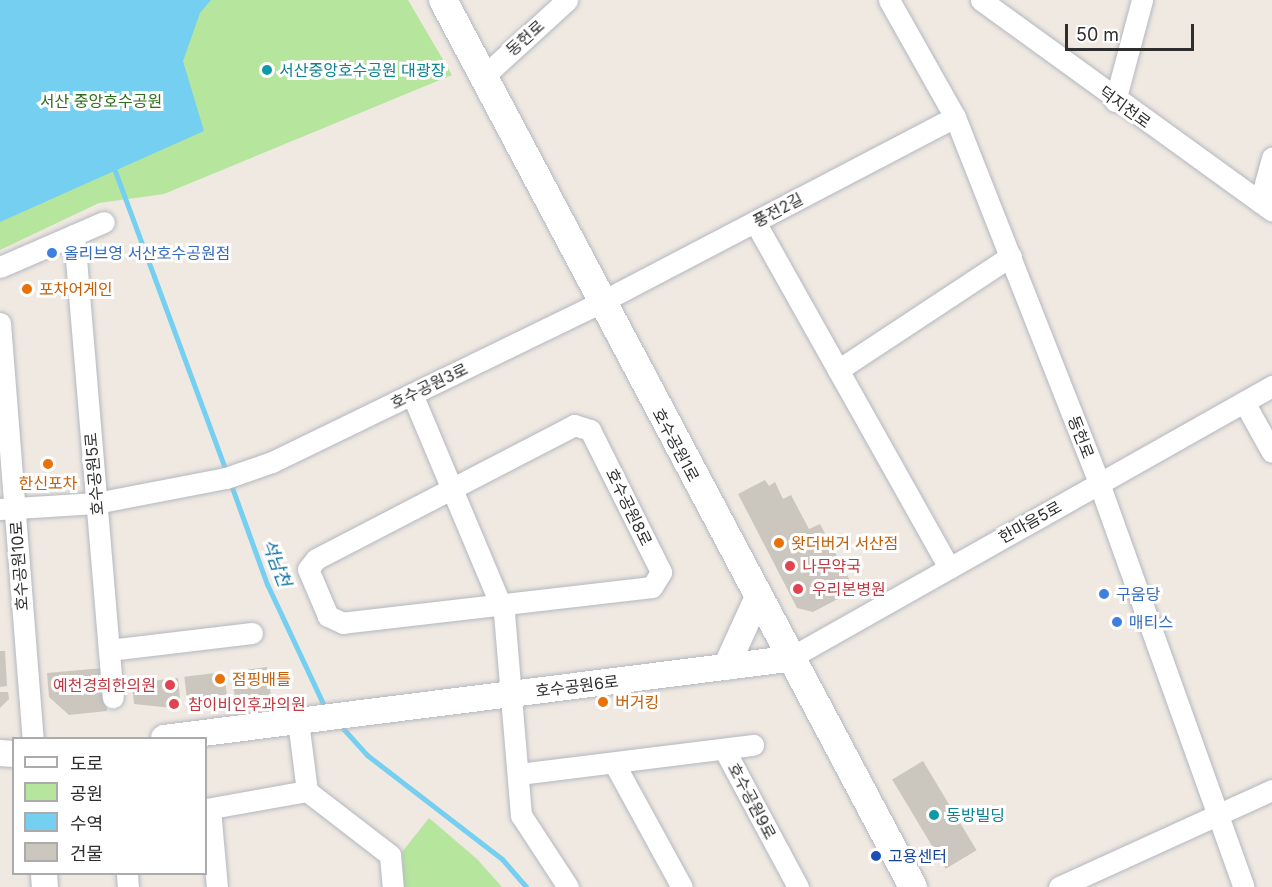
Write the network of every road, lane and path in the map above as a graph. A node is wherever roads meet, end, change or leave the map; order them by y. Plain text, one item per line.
1 (442, 0) edge
2 (567, 0) edge
3 (889, 0) edge
4 (981, 0) edge
5 (1142, 0) edge
6 (483, 77) junction
7 (1115, 101) junction
8 (956, 117) junction
9 (1272, 158) edge
10 (1266, 207) edge
11 (105, 222) dead end
12 (755, 222) junction
13 (74, 235) junction
14 (1011, 256) junction
15 (0, 267) edge
16 (601, 302) junction
17 (0, 323) edge
18 (838, 370) junction
19 (1272, 386) edge
20 (411, 394) junction
21 (1244, 402) junction
22 (1272, 452) edge
23 (1100, 483) junction
24 (452, 489) junction
25 (96, 503) junction
26 (8, 509) edge
27 (949, 568) junction
28 (757, 599) junction
29 (501, 605) junction
30 (252, 633) dead end
31 (109, 650) junction
32 (788, 659) junction
33 (726, 667) junction
34 (513, 694) junction
35 (113, 697) dead end
36 (298, 722) junction
37 (33, 737) edge
38 (172, 737) edge
39 (753, 745) dead end
40 (724, 749) junction
41 (614, 762) junction
42 (519, 774) junction
43 (1272, 790) edge
44 (307, 791) junction
45 (208, 809) edge
46 (1221, 814) junction
47 (217, 887) edge
48 (393, 887) edge
49 (568, 887) edge
50 (681, 887) edge
51 (798, 887) edge
52 (913, 887) edge
53 (1059, 887) edge
54 (1244, 887) edge

1 - 6 main road, 호수공원1로
2 - 6 street, 동헌로
3 - 8 street, 동헌로
4 - 7 street, 덕지천로
5 - 7 street
6 - 16 main road, 호수공원1로
7 - 10 street, 덕지천로
8 - 12 street, 풍전2길
8 - 14 street, 동헌로
9 - 10 street
11 - 13 street
12 - 16 street, 풍전2길
12 - 18 street
13 - 15 street
13 - 25 street, 호수공원5로
14 - 18 street
14 - 23 street, 동헌로
16 - 20 street, 호수공원3로
16 - 28 main road, 호수공원1로
17 - 26 street, 호수공원10로
18 - 27 street
19 - 21 street, 한마음5로
20 - 24 street
20 - 25 street, 호수공원3로
21 - 22 street
21 - 23 street, 한마음5로
23 - 27 street, 한마음5로
23 - 46 street, 동헌로
24 - 29 street
24 - 29 street, 호수공원8로
24 - 29 street, 호수공원8로
25 - 26 street
25 - 31 street, 호수공원5로
26 - 37 street, 호수공원10로
27 - 32 street, 한마음5로
28 - 32 main road, 호수공원1로
28 - 33 street
29 - 34 street
30 - 31 street
31 - 35 street, 호수공원5로
32 - 33 street, 호수공원6로
32 - 52 main road, 호수공원1로
33 - 34 street, 호수공원6로
34 - 36 street, 호수공원6로
34 - 42 street
36 - 38 street
36 - 44 street
39 - 40 street
40 - 41 street, 호수공원9로
40 - 51 street, 호수공원9로
41 - 42 street, 호수공원9로
41 - 50 street
42 - 49 street
43 - 46 street
44 - 45 street
44 - 48 street
45 - 47 street
46 - 53 street
46 - 54 street, 동헌로

